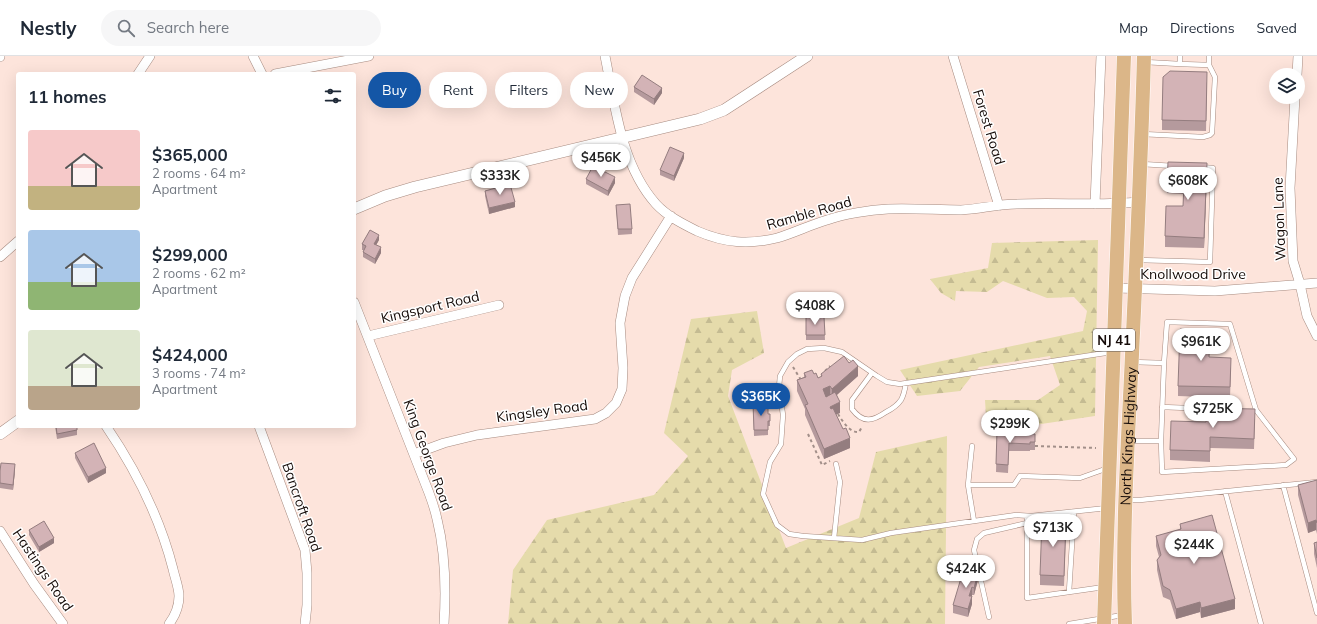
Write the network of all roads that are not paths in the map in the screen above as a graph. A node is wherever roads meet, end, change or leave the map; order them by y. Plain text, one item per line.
1 (150, 56) edge
2 (253, 56) edge
3 (370, 56) edge
4 (605, 56) edge
5 (807, 56) edge
6 (953, 56) edge
7 (1101, 56) edge
8 (1124, 56) edge
9 (1180, 56) edge
10 (1209, 56) edge
11 (1298, 56) edge
12 (1144, 59) edge
13 (1180, 64) junction
14 (1209, 65) junction
15 (1297, 68) edge
16 (139, 72) edge
17 (261, 72) edge
18 (286, 72) edge
19 (1295, 104) edge
20 (1141, 134) junction
21 (622, 137) junction
22 (1140, 164) junction
23 (1175, 166) edge
24 (1198, 167) edge
25 (1139, 202) junction
26 (1095, 204) junction
27 (1119, 204) junction
28 (999, 206) junction
29 (356, 208) edge
30 (671, 216) junction
31 (16, 243) edge
32 (0, 257) edge
33 (1136, 260) junction
34 (1317, 283) edge
35 (1300, 284) junction
36 (1116, 288) junction
37 (1135, 288) junction
38 (499, 305) dead end
39 (356, 307) edge
40 (368, 336) junction
41 (1317, 336) edge
42 (1114, 352) junction
43 (1132, 362) junction
44 (1164, 363) junction
45 (872, 373) junction
46 (906, 383) junction
47 (1162, 407) junction
48 (1217, 409) edge
49 (1248, 410) edge
50 (1256, 410) junction
51 (16, 422) edge
52 (107, 428) edge
53 (259, 428) edge
54 (0, 434) edge
55 (1128, 441) junction
56 (1161, 441) junction
57 (972, 446) dead end
58 (414, 454) junction
59 (835, 462) road end
60 (1110, 467) junction
61 (1317, 482) edge
62 (968, 485) junction
63 (1283, 485) junction
64 (1225, 491) junction
65 (1126, 500) junction
66 (1108, 508) junction
67 (1074, 512) junction
68 (1027, 516) junction
69 (974, 521) junction
70 (1027, 523) junction
71 (0, 531) edge
72 (834, 538) junction
73 (1105, 587) junction
74 (1069, 592) junction
75 (1317, 613) edge
76 (989, 617) dead end
77 (1125, 620) edge
78 (1104, 621) edge
79 (63, 624) edge
80 (169, 624) edge
81 (305, 624) edge
82 (444, 624) edge
83 (1069, 624) edge
84 (1261, 624) edge

1 - 16 street
2 - 17 street
3 - 18 street
4 - 21 street, Ramble Road
5 - 21 street
6 - 28 street, Forest Road
7 - 26 street
8 - 27 main road, North Kings Highway / NJ 41
9 - 13 lane
10 - 14 lane
11 - 15 street
12 - 13 lane
12 - 20 main road, North Kings Highway / NJ 41
13 - 14 lane
14 - 20 lane
19 - 35 street, Wagon Lane
20 - 22 main road, North Kings Highway / NJ 41
21 - 29 street
21 - 30 street, Ramble Road
22 - 23 lane
22 - 25 main road, North Kings Highway / NJ 41
24 - 33 lane
25 - 27 street, Ramble Road
25 - 33 main road, North Kings Highway / NJ 41
26 - 27 street, Ramble Road
26 - 28 street, Ramble Road
27 - 36 main road, North Kings Highway / NJ 41
28 - 30 street, Ramble Road
30 - 58 street, Kingsley Road
31 - 32 street
33 - 37 main road, North Kings Highway / NJ 41
34 - 35 street, Knollwood Drive
35 - 37 street, Knollwood Drive
35 - 41 street, Wagon Lane
36 - 37 street, Knollwood Drive
36 - 42 main road, North Kings Highway / NJ 41
37 - 43 main road, North Kings Highway / NJ 41
38 - 40 street, Kingsport Road
39 - 40 street, King George Road
40 - 58 street, King George Road
42 - 46 lane
42 - 60 main road, North Kings Highway / NJ 41
43 - 44 lane
43 - 55 main road, North Kings Highway / NJ 41
44 - 47 lane
44 - 50 lane
45 - 46 lane
45 - 46 lane
45 - 72 lane
47 - 48 lane
47 - 56 lane
49 - 50 lane
50 - 56 lane
51 - 54 street
52 - 80 street
53 - 81 street, Bancroft Road
55 - 56 lane
55 - 65 main road, North Kings Highway / NJ 41
57 - 62 lane
58 - 82 street, King George Road
59 - 72 lane
60 - 62 lane
60 - 66 main road, North Kings Highway / NJ 41
61 - 63 lane
62 - 69 lane
63 - 64 lane
63 - 75 lane
64 - 65 lane
64 - 84 lane
65 - 77 main road, North Kings Highway / NJ 41
66 - 67 lane
66 - 73 main road, North Kings Highway / NJ 41
67 - 68 lane
67 - 74 lane
68 - 69 lane
68 - 70 lane
69 - 72 lane
70 - 74 lane
70 - 76 lane
71 - 79 street, Hastings Road
73 - 74 lane
73 - 78 main road, North Kings Highway / NJ 41
77 - 78 lane
78 - 83 lane

